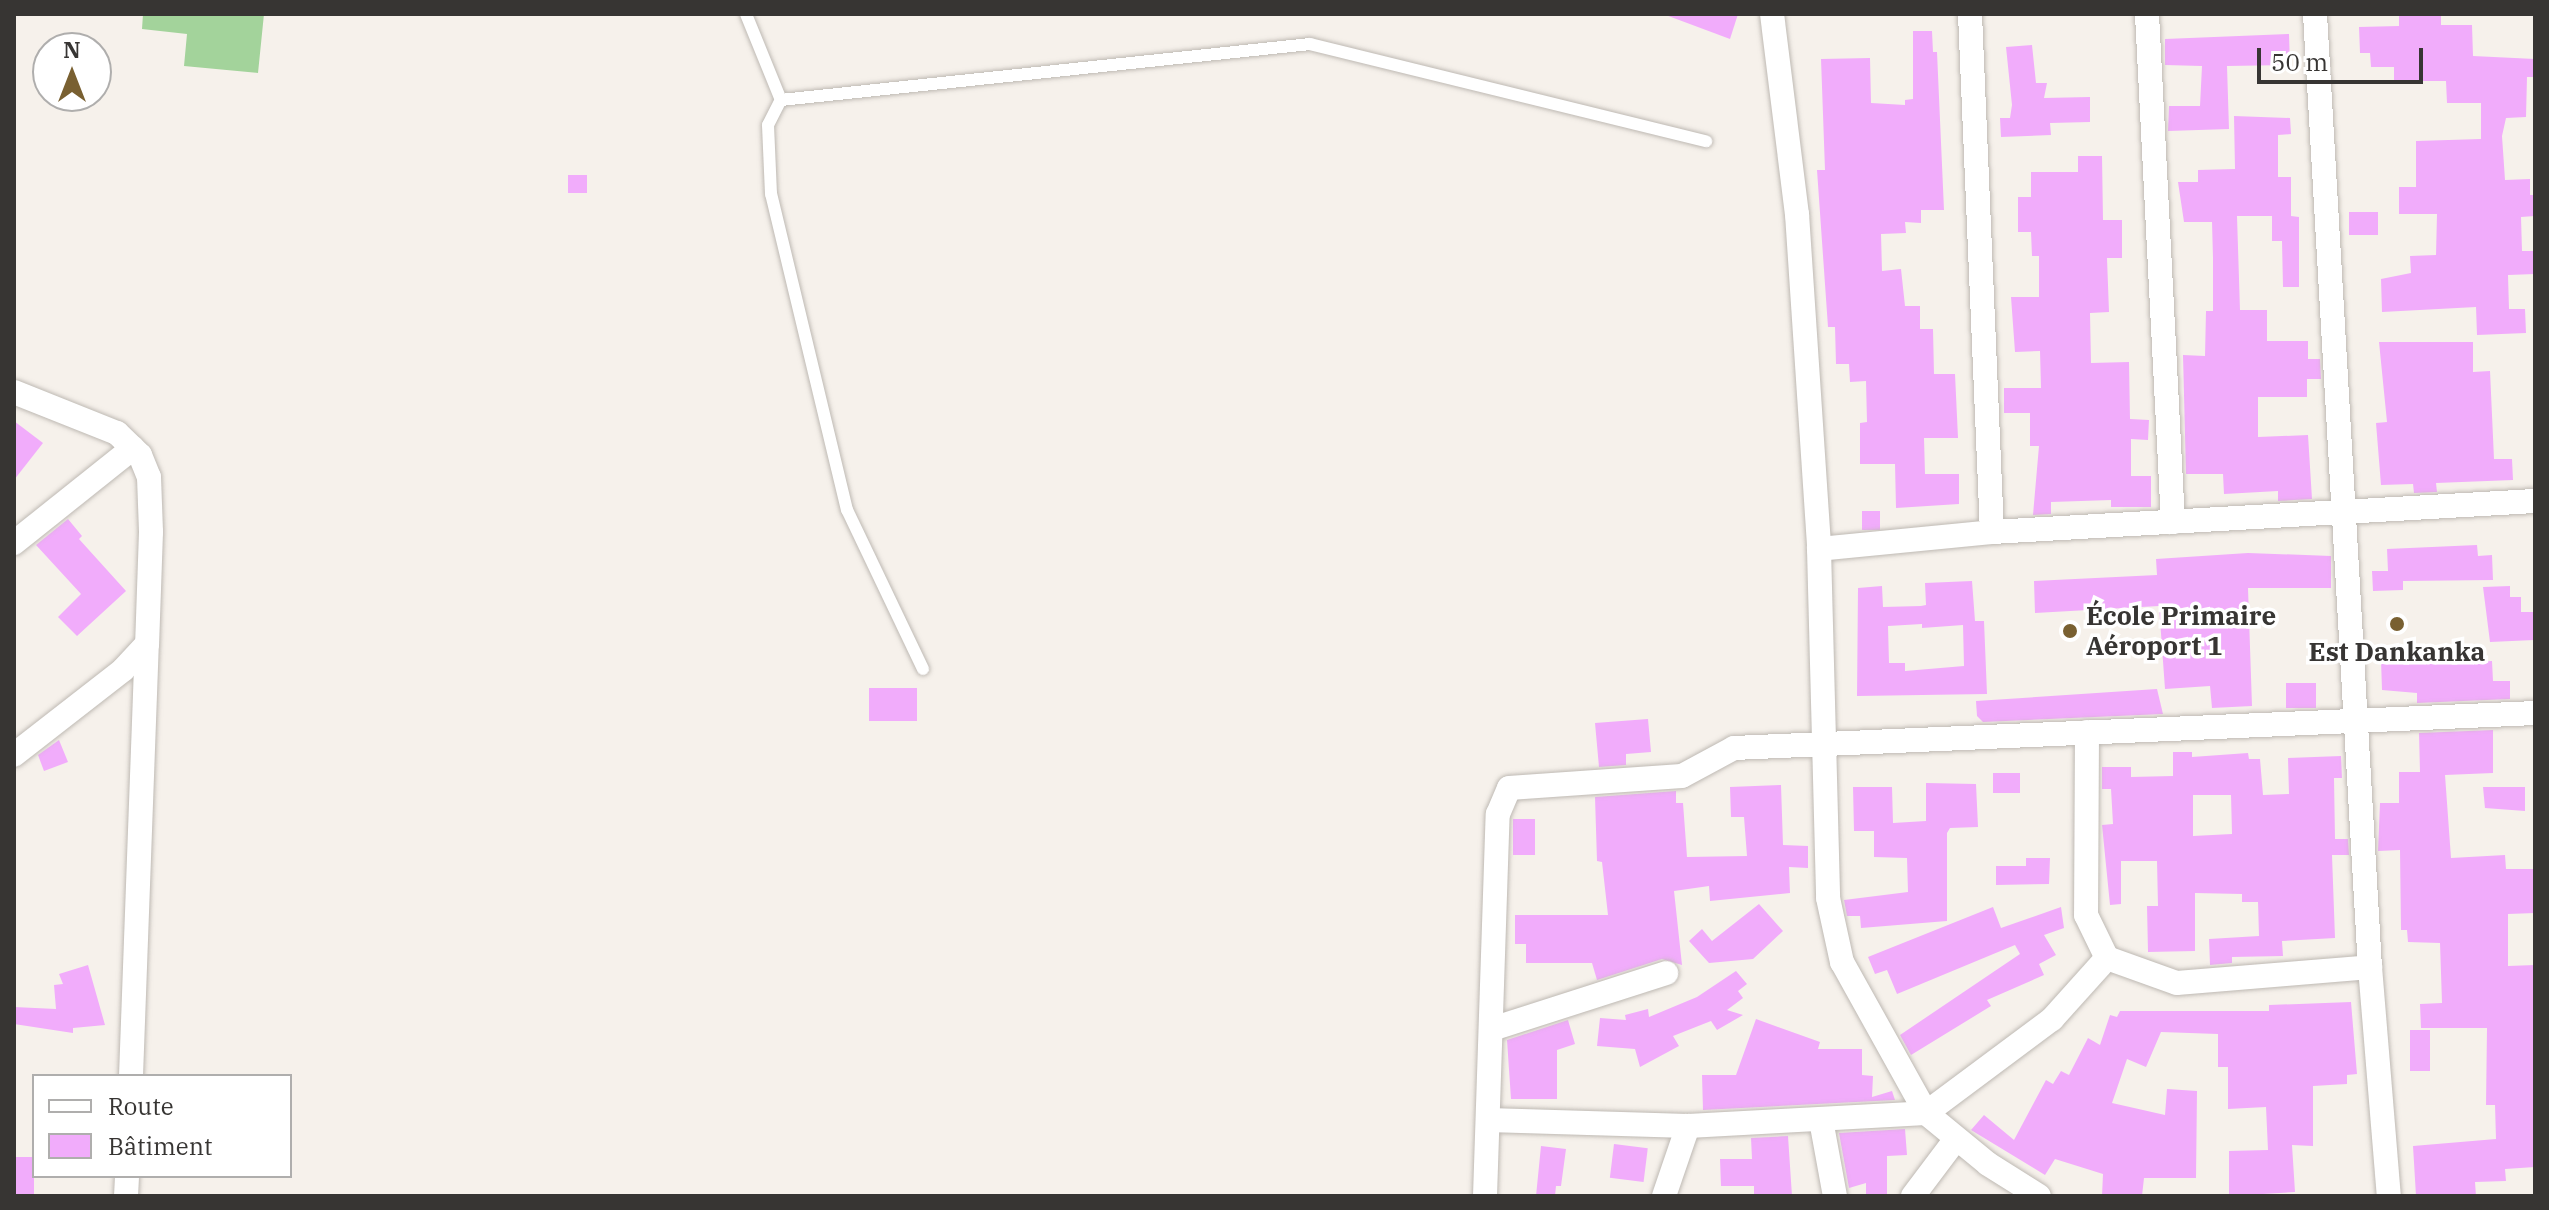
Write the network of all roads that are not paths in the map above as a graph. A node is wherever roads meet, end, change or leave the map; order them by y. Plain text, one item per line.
1 (746, 14) edge
2 (1772, 14) edge
3 (1970, 14) edge
4 (2147, 14) edge
5 (2315, 14) edge
6 (781, 100) junction
7 (1706, 141) dead end
8 (14, 392) edge
9 (133, 448) junction
10 (2535, 501) edge
11 (2344, 512) junction
12 (2173, 522) junction
13 (1992, 532) junction
14 (14, 543) edge
15 (1819, 549) junction
16 (147, 644) junction
17 (923, 669) dead end
18 (2535, 713) edge
19 (2357, 721) junction
20 (2087, 732) junction
21 (1827, 743) junction
22 (14, 755) edge
23 (2107, 958) junction
24 (2370, 967) junction
25 (1666, 973) dead end
26 (1492, 1029) junction
27 (131, 1074) edge
28 (1926, 1113) junction
29 (1488, 1120) junction
30 (1821, 1120) junction
31 (1688, 1126) junction
32 (1956, 1139) junction
33 (1485, 1196) edge
34 (1664, 1196) edge
35 (1835, 1196) edge
36 (1913, 1196) edge
37 (2039, 1196) edge
38 (2389, 1196) edge

1 - 6 lane
2 - 15 street
3 - 13 street
4 - 12 street
5 - 11 street
6 - 7 lane
6 - 17 lane
8 - 9 street
9 - 14 street
9 - 16 street
10 - 11 street
11 - 12 street
11 - 19 street
12 - 13 street
13 - 15 street
15 - 21 street
16 - 22 street
16 - 27 street
18 - 19 street
19 - 20 street
19 - 24 street
20 - 21 street
20 - 23 street
21 - 26 street
21 - 28 street
23 - 24 street
23 - 28 street
24 - 38 street
25 - 26 street
26 - 29 street
28 - 30 street
28 - 32 street
29 - 31 street
29 - 33 street
30 - 31 street
30 - 35 street
31 - 34 street
32 - 36 street
32 - 37 street

